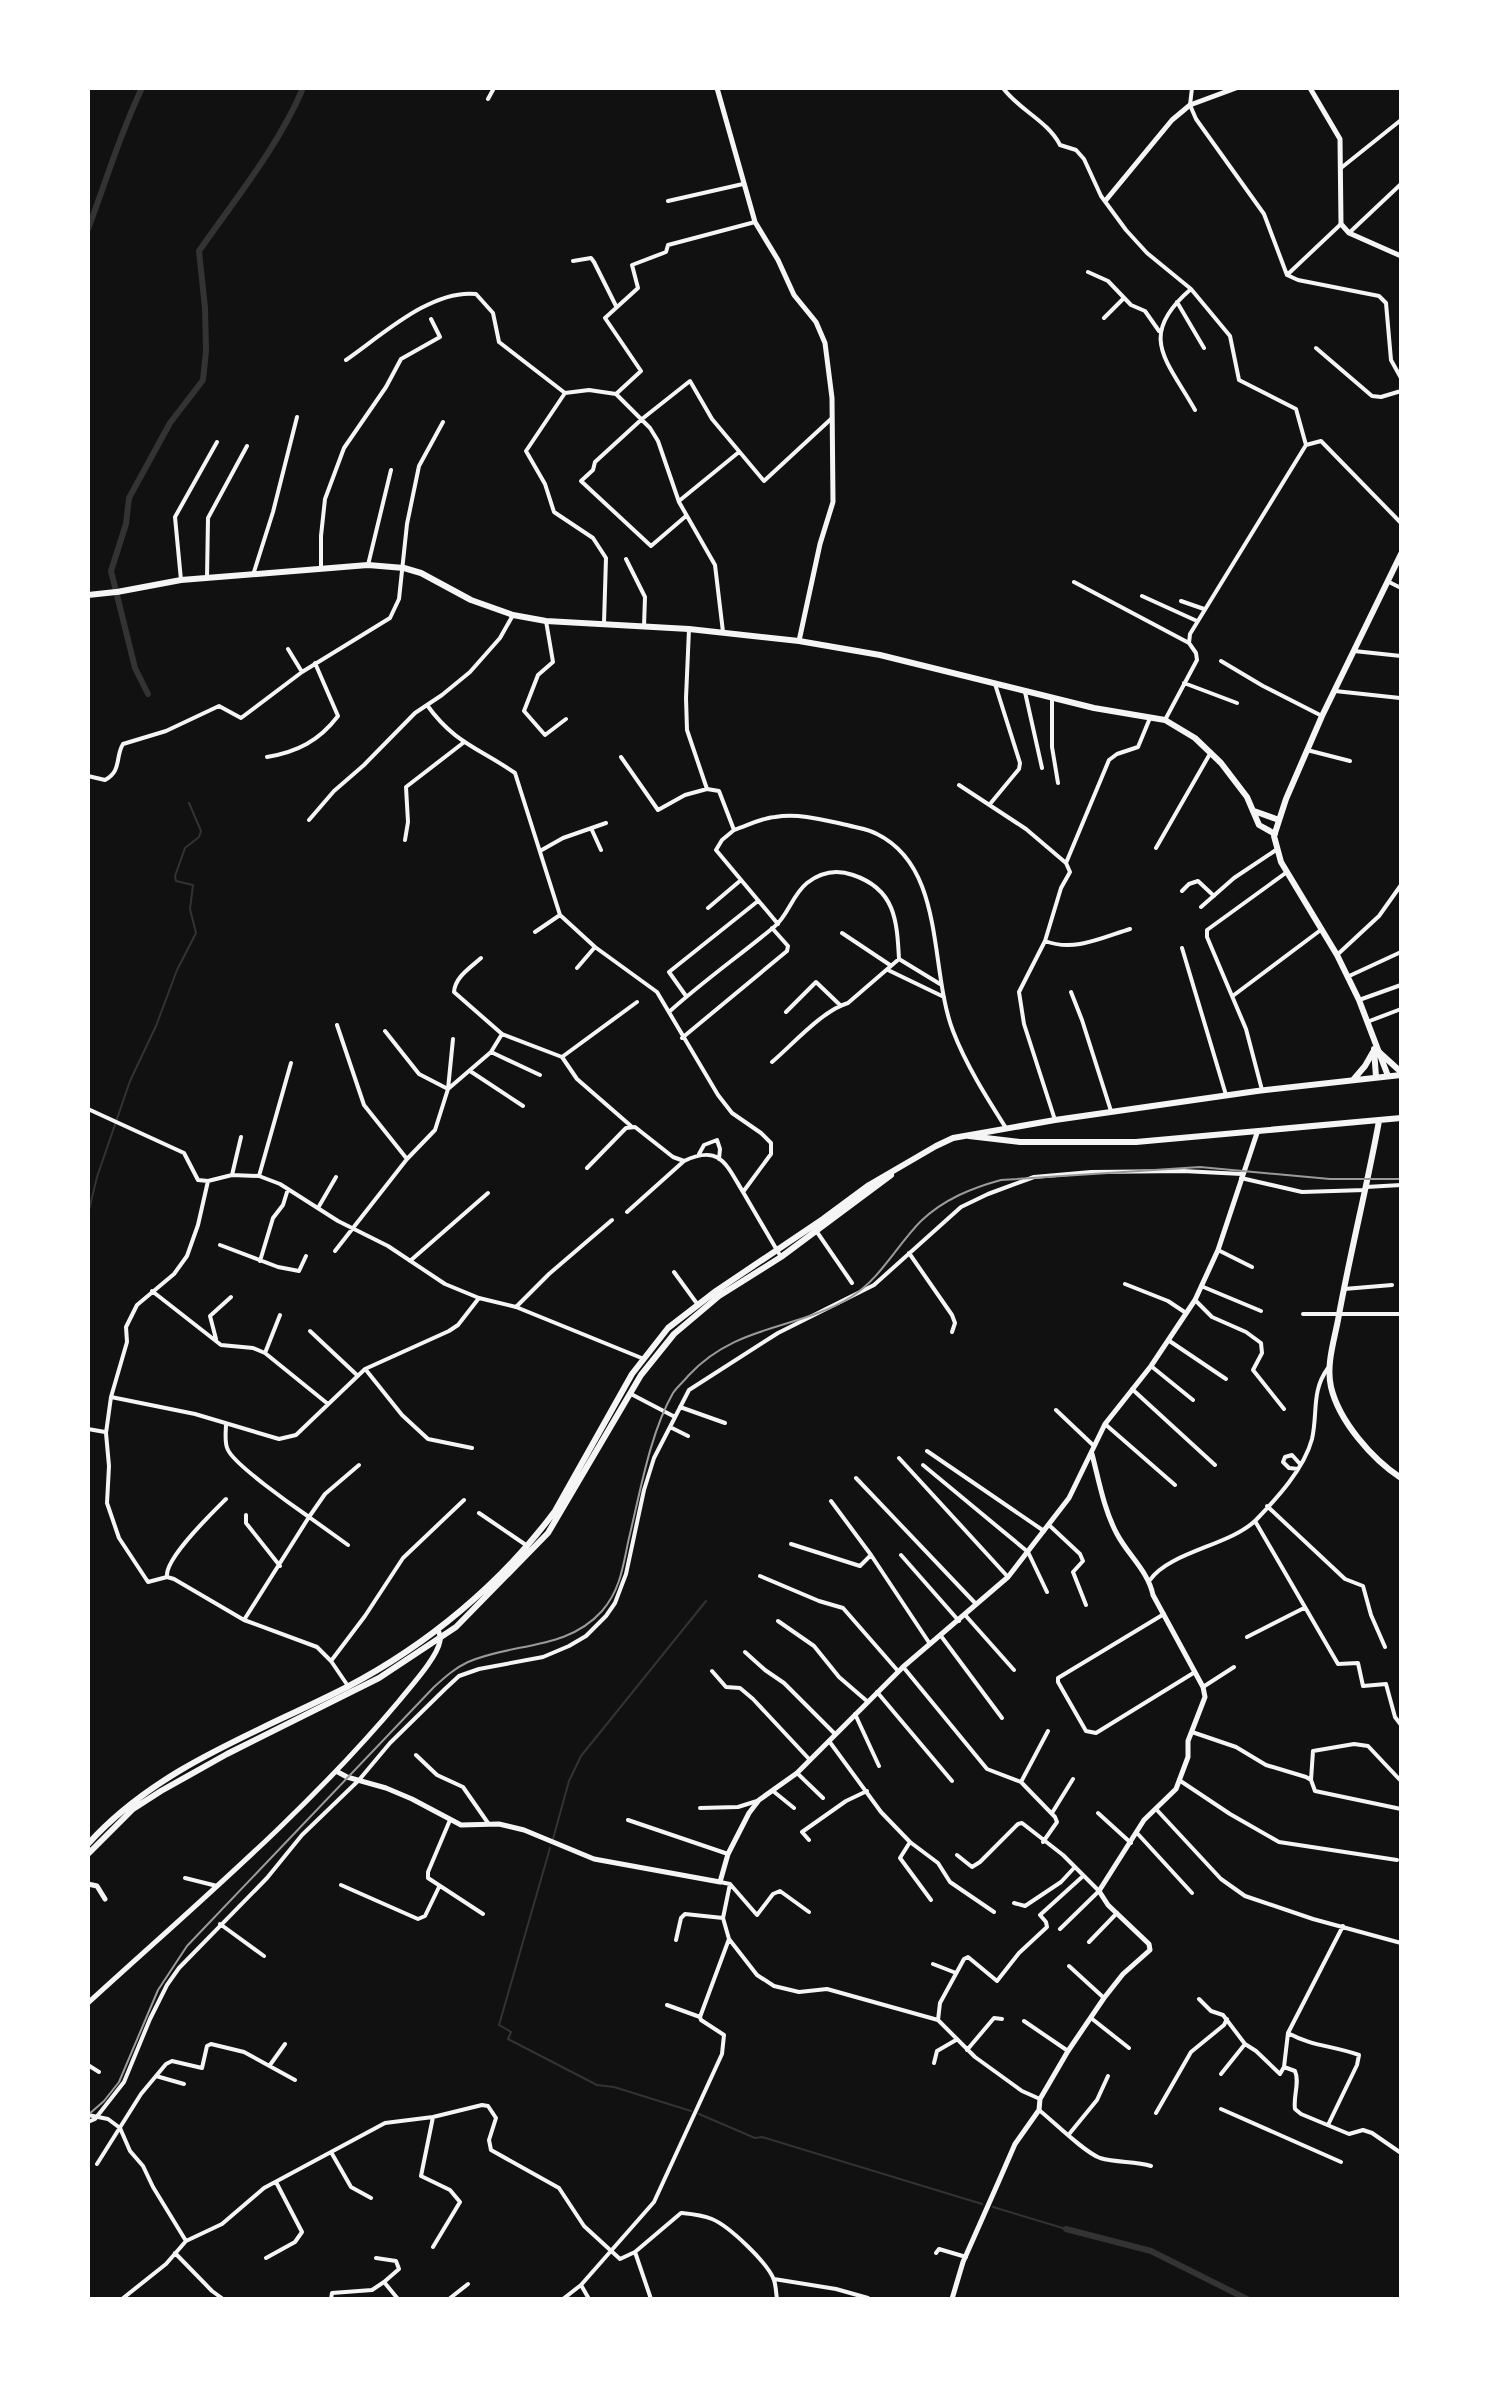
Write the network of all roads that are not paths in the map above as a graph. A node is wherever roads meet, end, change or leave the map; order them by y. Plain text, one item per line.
1 (494, 88) edge
2 (717, 88) edge
3 (1003, 88) edge
4 (1192, 88) edge
5 (1236, 88) edge
6 (1310, 88) edge
7 (488, 99) dead end
8 (1190, 105) junction
9 (1401, 120) edge
10 (1340, 168) junction
11 (743, 184) junction
12 (1401, 184) edge
13 (1106, 200) junction
14 (668, 201) dead end
15 (755, 222) junction
16 (1341, 224) junction
17 (1349, 233) junction
18 (1400, 253) edge
19 (573, 261) dead end
20 (1088, 272) dead end
21 (1287, 275) junction
22 (1191, 289) junction
23 (1124, 298) junction
24 (1177, 302) junction
25 (616, 306) junction
26 (1104, 318) dead end
27 (431, 319) dead end
28 (1159, 331) junction
29 (1204, 348) dead end
30 (1316, 348) dead end
31 (346, 360) dead end
32 (1401, 378) edge
33 (1401, 391) edge
34 (565, 393) junction
35 (616, 394) junction
36 (1195, 410) dead end
37 (297, 417) dead end
38 (833, 417) junction
39 (642, 419) junction
40 (443, 422) dead end
41 (217, 442) dead end
42 (1306, 445) junction
43 (247, 446) dead end
44 (739, 452) junction
45 (391, 470) dead end
46 (679, 502) junction
47 (686, 516) junction
48 (1401, 523) edge
49 (1401, 554) edge
50 (626, 559) dead end
51 (368, 565) junction
52 (404, 568) junction
53 (321, 570) junction
54 (253, 575) junction
55 (207, 578) junction
56 (181, 580) junction
57 (1388, 581) junction
58 (1074, 582) dead end
59 (1401, 588) edge
60 (88, 595) edge
61 (1142, 596) dead end
62 (1181, 601) dead end
63 (1204, 609) junction
64 (513, 615) junction
65 (546, 621) junction
66 (1197, 621) junction
67 (604, 623) junction
68 (644, 626) junction
69 (689, 629) junction
70 (723, 632) junction
71 (799, 641) junction
72 (1189, 643) junction
73 (288, 649) dead end
74 (1354, 651) junction
75 (1401, 656) edge
76 (1221, 661) dead end
77 (315, 663) junction
78 (302, 672) junction
79 (1184, 683) junction
80 (995, 684) junction
81 (1025, 690) junction
82 (1334, 691) junction
83 (1052, 697) junction
84 (1400, 698) edge
85 (1237, 703) dead end
86 (427, 705) junction
87 (1150, 715) junction
88 (1322, 716) junction
89 (566, 719) dead end
90 (1165, 720) junction
91 (463, 743) junction
92 (1307, 750) junction
93 (1211, 752) junction
94 (267, 757) dead end
95 (621, 757) dead end
96 (1350, 761) dead end
97 (1042, 768) dead end
98 (88, 776) edge
99 (1058, 783) dead end
100 (959, 785) dead end
101 (707, 789) junction
102 (990, 804) junction
103 (1254, 811) junction
104 (309, 820) dead end
105 (1279, 820) junction
106 (606, 823) dead end
107 (591, 828) junction
108 (734, 830) junction
109 (1275, 834) junction
110 (405, 840) dead end
111 (1156, 848) dead end
112 (601, 850) dead end
113 (1276, 850) junction
114 (540, 851) junction
115 (1066, 863) junction
116 (1287, 872) junction
117 (741, 880) junction
118 (1401, 885) edge
119 (1182, 891) dead end
120 (1398, 894) edge
121 (1214, 896) junction
122 (758, 901) junction
123 (1201, 907) dead end
124 (708, 908) dead end
125 (560, 915) junction
126 (778, 924) junction
127 (772, 928) junction
128 (1130, 929) dead end
129 (1322, 929) junction
130 (535, 932) dead end
131 (842, 933) dead end
132 (1045, 941) junction
133 (595, 947) junction
134 (1182, 948) dead end
135 (1401, 952) edge
136 (1337, 955) junction
137 (481, 958) dead end
138 (899, 959) junction
139 (577, 968) dead end
140 (889, 968) junction
141 (1347, 977) junction
142 (940, 984) junction
143 (1401, 985) edge
144 (1071, 992) dead end
145 (1234, 995) junction
146 (686, 996) junction
147 (944, 997) junction
148 (1359, 1000) junction
149 (637, 1002) dead end
150 (840, 1005) junction
151 (1401, 1009) edge
152 (669, 1012) junction
153 (786, 1012) dead end
154 (1367, 1022) junction
155 (337, 1025) dead end
156 (385, 1031) dead end
157 (502, 1034) junction
158 (682, 1038) junction
159 (453, 1039) dead end
160 (491, 1052) junction
161 (1376, 1052) junction
162 (562, 1057) junction
163 (772, 1062) dead end
164 (291, 1063) dead end
165 (470, 1071) junction
166 (1401, 1074) edge
167 (540, 1075) dead end
168 (1388, 1076) junction
169 (1376, 1077) junction
170 (1353, 1080) junction
171 (448, 1089) junction
172 (1262, 1090) junction
173 (1226, 1095) junction
174 (523, 1106) dead end
175 (88, 1109) edge
176 (1111, 1111) junction
177 (1401, 1118) edge
178 (1055, 1120) junction
179 (1379, 1121) junction
180 (631, 1126) junction
181 (1019, 1126) junction
182 (1006, 1128) junction
183 (1257, 1133) junction
184 (966, 1136) junction
185 (241, 1137) dead end
186 (1020, 1142) junction
187 (699, 1154) junction
188 (407, 1159) junction
189 (719, 1159) junction
190 (909, 1160) junction
191 (684, 1161) junction
192 (587, 1168) dead end
193 (232, 1175) junction
194 (259, 1176) junction
195 (1241, 1176) junction
196 (336, 1177) dead end
197 (208, 1181) junction
198 (1401, 1185) edge
199 (1366, 1188) junction
200 (288, 1189) junction
201 (743, 1192) junction
202 (488, 1193) dead end
203 (318, 1208) junction
204 (627, 1212) dead end
205 (612, 1220) dead end
206 (354, 1227) junction
207 (817, 1231) junction
208 (220, 1245) dead end
209 (1218, 1250) junction
210 (335, 1251) dead end
211 (909, 1253) junction
212 (779, 1254) junction
213 (306, 1256) dead end
214 (260, 1261) junction
215 (410, 1261) junction
216 (1252, 1267) dead end
217 (674, 1272) dead end
218 (852, 1283) dead end
219 (1125, 1284) dead end
220 (1392, 1285) dead end
221 (1201, 1286) junction
222 (1344, 1289) junction
223 (152, 1291) junction
224 (231, 1297) dead end
225 (479, 1298) junction
226 (1195, 1300) junction
227 (516, 1307) junction
228 (699, 1307) junction
229 (1261, 1311) dead end
230 (1186, 1313) junction
231 (1303, 1314) dead end
232 (1400, 1314) edge
233 (280, 1315) dead end
234 (1339, 1315) junction
235 (310, 1331) dead end
236 (952, 1332) dead end
237 (1168, 1340) junction
238 (217, 1341) junction
239 (265, 1353) junction
240 (646, 1360) junction
241 (1151, 1366) junction
242 (1328, 1368) junction
243 (365, 1369) junction
244 (358, 1376) junction
245 (1226, 1379) dead end
246 (1132, 1389) junction
247 (626, 1392) junction
248 (111, 1397) junction
249 (1193, 1400) dead end
250 (328, 1404) junction
251 (680, 1407) junction
252 (1284, 1409) dead end
253 (1056, 1410) dead end
254 (675, 1417) junction
255 (725, 1423) dead end
256 (226, 1424) junction
257 (1105, 1424) junction
258 (670, 1427) junction
259 (88, 1429) edge
260 (106, 1433) junction
261 (688, 1436) dead end
262 (472, 1448) dead end
263 (1093, 1449) junction
264 (927, 1451) dead end
265 (899, 1458) dead end
266 (359, 1465) dead end
267 (923, 1465) dead end
268 (1215, 1465) dead end
269 (856, 1478) dead end
270 (1401, 1478) edge
271 (1175, 1485) dead end
272 (226, 1499) dead end
273 (464, 1500) dead end
274 (831, 1501) dead end
275 (1267, 1506) junction
276 (479, 1513) dead end
277 (246, 1515) dead end
278 (309, 1517) junction
279 (1255, 1521) junction
280 (1049, 1525) junction
281 (1044, 1531) junction
282 (791, 1544) dead end
283 (348, 1545) dead end
284 (527, 1545) junction
285 (1028, 1552) junction
286 (871, 1555) junction
287 (901, 1555) dead end
288 (280, 1566) junction
289 (760, 1576) dead end
290 (167, 1577) junction
291 (1008, 1577) junction
292 (1150, 1580) junction
293 (1047, 1592) dead end
294 (976, 1605) junction
295 (1086, 1605) dead end
296 (1304, 1608) junction
297 (1164, 1614) junction
298 (966, 1616) junction
299 (244, 1620) junction
300 (778, 1621) dead end
301 (959, 1621) junction
302 (438, 1629) junction
303 (941, 1636) junction
304 (1247, 1637) dead end
305 (441, 1639) junction
306 (930, 1644) junction
307 (1385, 1647) dead end
308 (745, 1652) dead end
309 (331, 1661) junction
310 (1234, 1667) dead end
311 (901, 1669) junction
312 (1014, 1670) dead end
313 (712, 1671) dead end
314 (1195, 1672) junction
315 (1203, 1687) junction
316 (350, 1689) junction
317 (877, 1692) junction
318 (868, 1702) junction
319 (855, 1714) junction
320 (1002, 1718) dead end
321 (1401, 1725) edge
322 (1048, 1731) dead end
323 (1192, 1732) junction
324 (835, 1734) junction
325 (829, 1741) junction
326 (416, 1755) dead end
327 (810, 1760) junction
328 (879, 1766) dead end
329 (336, 1771) junction
330 (797, 1773) junction
331 (1073, 1779) dead end
332 (359, 1780) junction
333 (1179, 1780) junction
334 (1311, 1780) junction
335 (952, 1781) dead end
336 (1401, 1781) edge
337 (1021, 1782) junction
338 (773, 1791) junction
339 (867, 1791) junction
340 (823, 1798) dead end
341 (759, 1800) junction
342 (700, 1808) dead end
343 (794, 1808) dead end
344 (1156, 1809) junction
345 (1401, 1809) edge
346 (1052, 1813) junction
347 (1098, 1813) dead end
348 (450, 1820) junction
349 (628, 1820) dead end
350 (488, 1823) junction
351 (1137, 1833) junction
352 (809, 1840) dead end
353 (910, 1842) junction
354 (1043, 1842) junction
355 (1131, 1843) junction
356 (88, 1844) edge
357 (88, 1854) edge
358 (728, 1854) junction
359 (957, 1855) dead end
360 (1397, 1860) dead end
361 (1074, 1868) junction
362 (1082, 1877) junction
363 (185, 1878) dead end
364 (720, 1882) junction
365 (88, 1884) edge
366 (730, 1884) junction
367 (341, 1885) dead end
368 (217, 1886) junction
369 (439, 1887) junction
370 (1099, 1891) junction
371 (1192, 1893) dead end
372 (105, 1899) dead end
373 (931, 1900) dead end
374 (1014, 1903) dead end
375 (809, 1912) dead end
376 (994, 1912) dead end
377 (1117, 1913) junction
378 (483, 1914) dead end
379 (723, 1918) junction
380 (220, 1924) junction
381 (1343, 1926) junction
382 (1060, 1929) dead end
383 (729, 1939) junction
384 (676, 1940) dead end
385 (1089, 1942) dead end
386 (1401, 1943) edge
387 (264, 1956) dead end
388 (933, 1964) dead end
389 (1069, 1966) dead end
390 (956, 1973) junction
391 (1104, 1998) junction
392 (1199, 1999) dead end
393 (88, 2003) edge
394 (667, 2005) dead end
395 (700, 2017) junction
396 (1091, 2018) junction
397 (1002, 2019) dead end
398 (1227, 2019) junction
399 (938, 2020) junction
400 (1024, 2021) dead end
401 (1288, 2033) junction
402 (956, 2040) junction
403 (285, 2044) dead end
404 (1245, 2044) junction
405 (1129, 2048) dead end
406 (967, 2050) junction
407 (1068, 2051) junction
408 (934, 2063) dead end
409 (88, 2065) edge
410 (270, 2065) junction
411 (1284, 2067) junction
412 (99, 2072) dead end
413 (1221, 2074) dead end
414 (156, 2076) junction
415 (1108, 2076) dead end
416 (295, 2080) dead end
417 (184, 2084) dead end
418 (1040, 2099) junction
419 (1221, 2109) dead end
420 (1039, 2110) junction
421 (1156, 2113) dead end
422 (88, 2115) edge
423 (433, 2117) junction
424 (95, 2119) junction
425 (88, 2122) edge
426 (1328, 2125) junction
427 (120, 2128) junction
428 (1070, 2134) junction
429 (331, 2152) junction
430 (1401, 2153) edge
431 (1341, 2162) dead end
432 (97, 2164) dead end
433 (1151, 2166) dead end
434 (276, 2182) junction
435 (371, 2198) dead end
436 (186, 2241) junction
437 (433, 2247) dead end
438 (609, 2250) junction
439 (635, 2252) junction
440 (175, 2253) junction
441 (936, 2253) dead end
442 (966, 2257) junction
443 (266, 2258) dead end
444 (376, 2258) dead end
445 (774, 2279) junction
446 (384, 2282) junction
447 (468, 2284) dead end
448 (581, 2285) junction
449 (868, 2298) edge
450 (122, 2299) edge
451 (223, 2299) edge
452 (331, 2299) edge
453 (398, 2299) edge
454 (449, 2299) edge
455 (563, 2299) edge
456 (589, 2299) edge
457 (651, 2299) edge
458 (777, 2299) edge
459 (952, 2299) edge

1 - 7 street
2 - 11 street
3 - 13 street
4 - 8 street
5 - 8 street
6 - 10 street
8 - 13 street
8 - 21 street
9 - 10 street
10 - 16 street
11 - 14 street
11 - 15 street
12 - 17 street
13 - 22 street
15 - 25 street
15 - 38 street
16 - 17 street
16 - 21 street
17 - 18 street
19 - 25 street
20 - 23 street
21 - 32 street
22 - 24 street
22 - 42 street
23 - 26 street
23 - 28 street
24 - 28 street
24 - 29 street
25 - 35 street
27 - 53 street
28 - 36 street
30 - 33 street
31 - 34 street
34 - 35 street
34 - 67 street
35 - 39 street
37 - 54 street
38 - 44 street
38 - 71 street
39 - 44 street
39 - 46 street
39 - 47 street
40 - 52 street
41 - 56 street
42 - 48 street
42 - 63 street
43 - 55 street
44 - 46 street
45 - 51 street
46 - 47 street
47 - 70 street
49 - 57 main road
50 - 68 street
51 - 52 main road
51 - 53 main road
52 - 64 main road
52 - 77 street
53 - 54 main road
54 - 55 main road
55 - 56 main road
56 - 60 main road
57 - 59 street
57 - 74 main road
58 - 72 street
61 - 66 street
62 - 63 street
63 - 66 street
64 - 65 main road
64 - 86 street
65 - 67 main road
65 - 89 street
66 - 72 street
67 - 68 main road
68 - 69 main road
69 - 70 main road
69 - 101 street
70 - 71 main road
71 - 80 main road
72 - 79 street
73 - 78 street
74 - 75 street
74 - 82 main road
76 - 88 street
77 - 78 street
77 - 94 street
78 - 98 street
79 - 85 street
79 - 90 street
80 - 81 main road
80 - 102 street
81 - 83 main road
81 - 97 street
82 - 84 street
82 - 88 main road
83 - 87 main road
83 - 99 street
86 - 91 street
86 - 104 street
87 - 90 main road
87 - 115 street
88 - 92 main road
90 - 93 main road
91 - 110 street
91 - 114 street
92 - 96 street
92 - 105 main road
93 - 103 main road
93 - 111 street
95 - 101 street
100 - 102 street
101 - 108 street
102 - 115 street
103 - 105 main road
103 - 109 main road
105 - 109 main road
106 - 107 street
107 - 112 street
107 - 114 street
108 - 117 street
108 - 142 street
109 - 113 main road
113 - 116 main road
113 - 121 street
114 - 125 street
115 - 132 street
116 - 129 main road
116 - 145 street
117 - 122 street
117 - 124 street
118 - 120 street
119 - 121 street
120 - 136 street
121 - 123 street
122 - 126 street
122 - 146 street
125 - 130 street
125 - 133 street
126 - 127 street
126 - 138 street
127 - 146 street
127 - 158 street
128 - 132 street
129 - 136 main road
129 - 145 street
131 - 140 street
132 - 178 street
133 - 139 street
133 - 152 street
134 - 173 street
135 - 141 street
136 - 141 main road
137 - 157 street
138 - 140 street
138 - 142 street
140 - 147 street
140 - 150 street
141 - 148 main road
142 - 147 street
143 - 148 street
144 - 176 street
145 - 172 street
146 - 152 street
147 - 182 street
148 - 154 main road
149 - 162 street
150 - 153 street
150 - 163 street
151 - 154 street
152 - 158 street
154 - 161 main road
155 - 188 street
156 - 171 street
157 - 160 street
157 - 162 street
158 - 201 street
159 - 171 street
160 - 165 street
160 - 167 street
161 - 166 main road
161 - 168 main road
161 - 169 main road
161 - 170 main road
162 - 180 street
164 - 194 street
165 - 171 street
165 - 174 street
166 - 168 main road
168 - 169 main road
169 - 170 main road
170 - 172 main road
171 - 188 street
172 - 173 main road
173 - 176 main road
175 - 197 street
176 - 178 main road
177 - 179 main road
178 - 181 main road
179 - 183 main road
179 - 199 main road
180 - 191 street
180 - 192 street
181 - 182 main road
181 - 186 main road
182 - 184 main road
183 - 186 main road
183 - 195 street
184 - 186 main road
184 - 190 main road
185 - 193 street
187 - 189 street
187 - 189 street
187 - 191 street
188 - 206 street
189 - 201 street
190 - 207 main road
190 - 212 main road
191 - 204 street
193 - 194 street
193 - 197 street
194 - 200 street
195 - 199 street
195 - 209 street
195 - 211 street
196 - 203 street
197 - 223 street
198 - 199 street
199 - 222 main road
200 - 203 street
200 - 214 street
201 - 212 street
202 - 215 street
203 - 206 street
205 - 227 street
206 - 210 street
206 - 215 street
207 - 212 main road
207 - 218 street
208 - 214 street
209 - 216 street
209 - 221 street
211 - 236 street
211 - 251 street
212 - 228 main road
213 - 214 street
215 - 225 street
217 - 228 street
219 - 230 street
220 - 222 street
221 - 226 street
221 - 229 street
222 - 234 main road
223 - 238 street
223 - 248 street
224 - 238 street
225 - 227 street
225 - 243 street
226 - 230 street
226 - 252 street
227 - 240 street
228 - 240 main road
230 - 237 street
231 - 234 street
232 - 234 street
233 - 239 street
234 - 242 main road
235 - 244 street
237 - 241 street
237 - 245 street
238 - 239 street
239 - 250 street
240 - 247 main road
241 - 246 street
241 - 249 street
242 - 270 main road
242 - 275 street
243 - 244 street
243 - 262 street
244 - 250 street
246 - 257 street
246 - 268 street
247 - 254 street
247 - 284 main road
247 - 305 main road
248 - 256 street
248 - 260 street
250 - 256 street
251 - 254 street
251 - 255 street
253 - 263 street
254 - 258 street
256 - 278 street
257 - 263 street
257 - 271 street
258 - 261 street
258 - 332 street
259 - 260 street
260 - 290 street
263 - 280 street
263 - 292 street
264 - 281 street
265 - 291 street
266 - 278 street
267 - 285 street
269 - 294 street
272 - 290 street
273 - 309 street
274 - 286 street
275 - 279 street
275 - 307 street
276 - 284 street
277 - 288 street
278 - 283 street
278 - 288 street
279 - 292 street
279 - 296 street
280 - 281 street
280 - 295 street
281 - 285 street
282 - 286 street
284 - 302 main road
285 - 291 street
285 - 293 street
286 - 306 street
287 - 301 street
288 - 299 street
289 - 311 street
290 - 299 street
291 - 294 street
292 - 297 street
294 - 298 street
296 - 304 street
296 - 321 street
297 - 314 street
297 - 314 street
298 - 301 street
298 - 312 street
299 - 309 street
300 - 318 street
301 - 303 street
302 - 305 street
302 - 316 main road
303 - 306 street
303 - 320 street
305 - 316 main road
305 - 329 street
306 - 311 street
308 - 324 street
309 - 316 street
310 - 315 street
311 - 317 street
311 - 337 street
313 - 327 street
314 - 315 street
315 - 323 street
316 - 356 main road
316 - 357 main road
317 - 318 street
317 - 335 street
318 - 319 street
319 - 324 street
319 - 328 street
322 - 337 street
323 - 333 street
323 - 334 street
324 - 325 street
325 - 327 street
325 - 339 street
326 - 350 street
327 - 330 street
329 - 332 street
329 - 368 street
330 - 338 street
330 - 340 street
331 - 346 street
332 - 348 street
332 - 380 street
333 - 344 street
333 - 360 street
334 - 336 street
334 - 345 street
337 - 346 street
338 - 341 street
338 - 343 street
339 - 352 street
339 - 353 street
341 - 342 street
341 - 358 street
344 - 351 street
344 - 381 street
346 - 354 street
347 - 355 street
348 - 350 street
348 - 369 street
349 - 358 street
350 - 364 street
351 - 355 street
351 - 371 street
353 - 373 street
353 - 376 street
354 - 359 street
354 - 361 street
355 - 370 street
358 - 364 street
361 - 362 street
361 - 374 street
362 - 370 street
362 - 390 street
363 - 368 street
364 - 366 street
365 - 372 street
366 - 375 street
366 - 379 street
367 - 369 street
368 - 393 street
369 - 378 street
370 - 377 street
370 - 382 street
377 - 385 street
377 - 391 street
379 - 383 street
379 - 384 street
380 - 387 street
380 - 424 street
381 - 386 street
381 - 401 street
383 - 395 street
383 - 399 street
388 - 390 street
389 - 391 street
390 - 399 street
391 - 396 street
392 - 398 street
394 - 395 street
395 - 438 street
396 - 405 street
396 - 407 street
397 - 406 street
398 - 404 street
398 - 421 street
399 - 402 street
400 - 407 street
401 - 411 street
401 - 426 street
402 - 406 street
402 - 408 street
403 - 410 street
404 - 411 street
404 - 413 street
406 - 418 street
407 - 418 street
409 - 412 street
410 - 414 street
410 - 416 street
411 - 426 street
414 - 417 street
414 - 427 street
415 - 428 street
418 - 420 street
419 - 431 street
420 - 428 street
420 - 442 street
422 - 424 street
423 - 429 street
423 - 437 street
423 - 438 street
424 - 425 street
424 - 427 street
426 - 430 street
427 - 432 street
427 - 436 street
428 - 433 street
429 - 434 street
429 - 435 street
434 - 436 street
434 - 443 street
436 - 440 street
438 - 439 street
438 - 448 street
439 - 445 street
439 - 457 street
440 - 450 street
440 - 451 street
441 - 442 street
442 - 459 street
444 - 446 street
445 - 449 street
445 - 458 street
446 - 452 street
446 - 453 street
447 - 454 street
448 - 455 street
448 - 456 street

